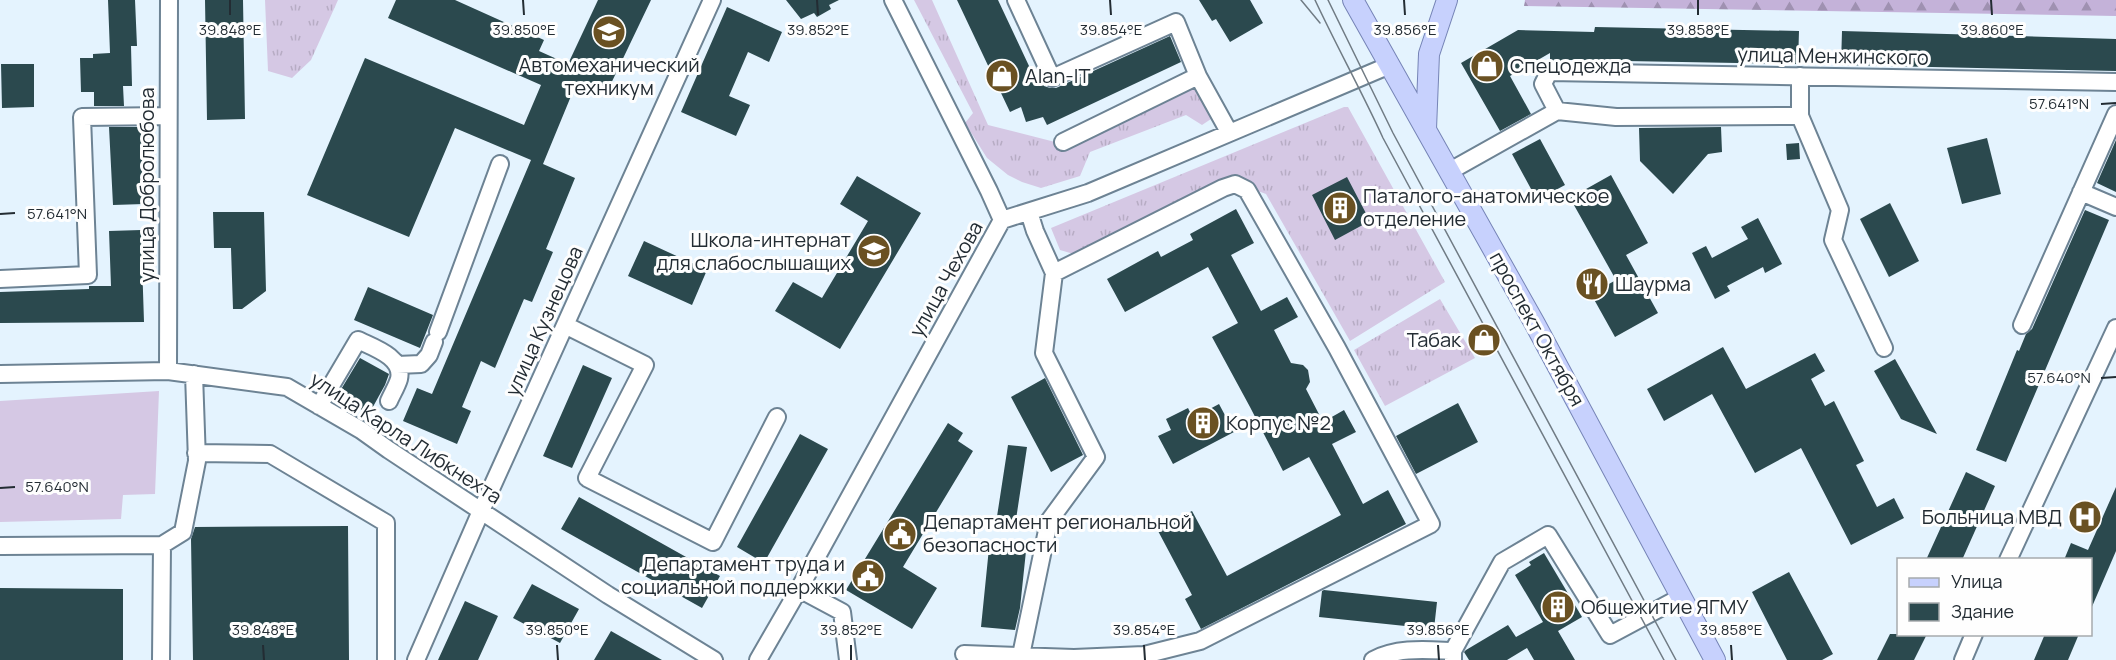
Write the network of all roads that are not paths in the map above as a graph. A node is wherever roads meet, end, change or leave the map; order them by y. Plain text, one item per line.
1 (169, 0) edge
2 (712, 0) edge
3 (894, 0) edge
4 (1016, 0) edge
5 (1353, 0) edge
6 (1447, 0) edge
7 (1390, 65) junction
8 (1198, 76) junction
9 (1800, 76) junction
10 (2116, 82) edge
11 (1557, 111) junction
12 (2116, 114) edge
13 (168, 116) junction
14 (1800, 116) junction
15 (1426, 129) junction
16 (1228, 132) junction
17 (1063, 142) dead end
18 (500, 164) dead end
19 (1450, 171) junction
20 (2081, 192) junction
21 (2116, 207) edge
22 (1029, 212) junction
23 (1002, 220) junction
24 (1054, 273) junction
25 (0, 279) edge
26 (565, 325) junction
27 (2022, 325) dead end
28 (2115, 332) edge
29 (1884, 348) dead end
30 (397, 365) junction
31 (168, 371) junction
32 (0, 374) edge
33 (194, 374) junction
34 (389, 401) dead end
35 (319, 405) junction
36 (777, 417) dead end
37 (196, 453) junction
38 (481, 511) junction
39 (162, 545) junction
40 (0, 546) edge
41 (2009, 558) edge
42 (799, 589) junction
43 (1681, 597) junction
44 (1973, 636) edge
45 (964, 654) dead end
46 (1453, 656) edge
47 (1021, 658) edge
48 (161, 660) edge
49 (386, 660) edge
50 (416, 660) edge
51 (714, 660) edge
52 (758, 660) edge
53 (848, 660) edge
54 (1373, 660) edge
55 (1715, 660) edge
56 (1963, 660) edge

1 - 13 street, улица Добролюбова
2 - 26 street, улица Кузнецова
3 - 23 street
4 - 8 street
5 - 7 main road, проспект Октября
6 - 15 main road
7 - 15 main road, проспект Октября
7 - 16 street, улица Чехова
8 - 16 street
8 - 17 street
9 - 10 street, улица Менжинского
9 - 11 street, улица Менжинского
9 - 14 street
11 - 14 street
11 - 19 street
12 - 20 street
13 - 25 street
13 - 31 street, улица Добролюбова
14 - 29 street
15 - 19 main road, проспект Октября
16 - 22 street, улица Чехова
18 - 30 street
19 - 43 main road, проспект Октября
20 - 21 street
20 - 27 street
22 - 23 street, улица Чехова
22 - 24 street
23 - 42 street, улица Чехова
24 - 47 street
24 - 47 street
26 - 36 street
26 - 38 street, улица Кузнецова
28 - 41 street
30 - 34 street
30 - 35 street
31 - 32 street, улица Карла Либкнехта
31 - 33 street, улица Карла Либкнехта
33 - 35 street, улица Карла Либкнехта
33 - 37 street
35 - 38 street, улица Карла Либкнехта
37 - 39 street
37 - 49 street
38 - 50 street, улица Кузнецова
38 - 51 street, улица Карла Либкнехта
39 - 40 street
39 - 48 street
42 - 52 street, улица Чехова
42 - 53 street
43 - 46 street
43 - 55 main road, проспект Октября
44 - 56 street
45 - 47 street
46 - 54 street

